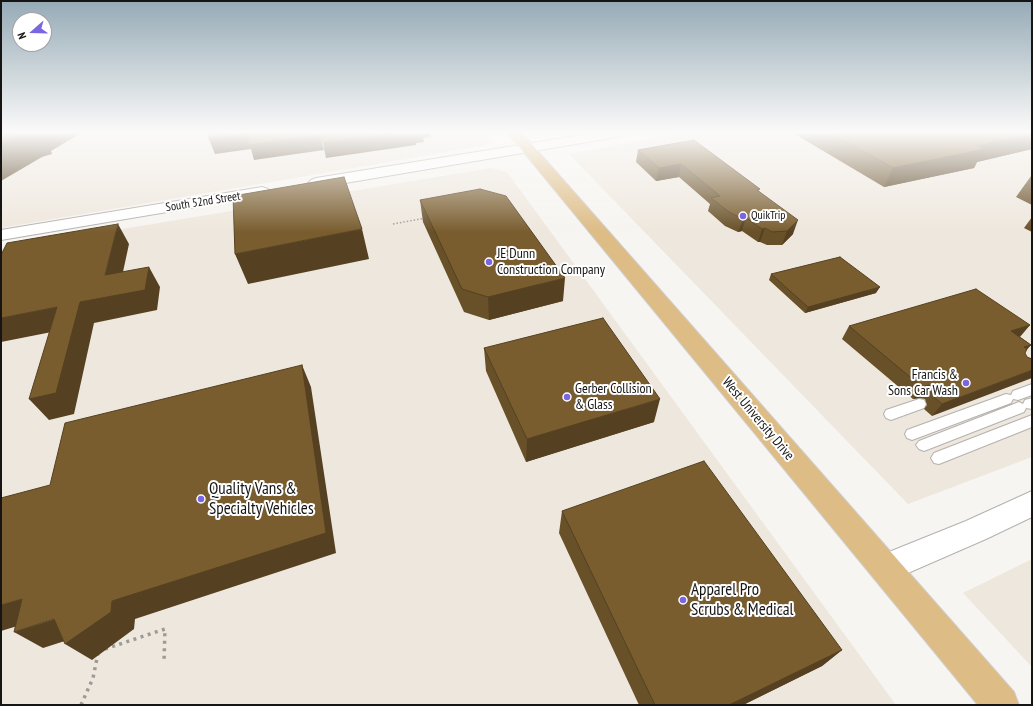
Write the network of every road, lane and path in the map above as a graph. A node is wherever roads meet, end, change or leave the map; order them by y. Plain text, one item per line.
1 (395, 166) edge
2 (543, 166) edge
3 (302, 185) edge
4 (278, 189) edge
5 (430, 217) edge
6 (393, 224) dead end
7 (1, 235) edge
8 (1032, 389) edge
9 (1021, 402) edge
10 (919, 404) dead end
11 (891, 414) dead end
12 (1032, 421) edge
13 (912, 434) dead end
14 (924, 445) dead end
15 (939, 458) dead end
16 (1032, 503) edge
17 (885, 568) junction
18 (164, 661) dead end
19 (81, 705) edge
20 (1001, 705) edge

1 - 3 main road
2 - 17 main road, West University Drive
4 - 7 main road, South 52nd Street
5 - 6 path
8 - 9 lane
9 - 13 lane
9 - 14 lane
10 - 11 lane
12 - 15 lane
16 - 17 main road
17 - 20 main road, West University Drive
18 - 19 path

